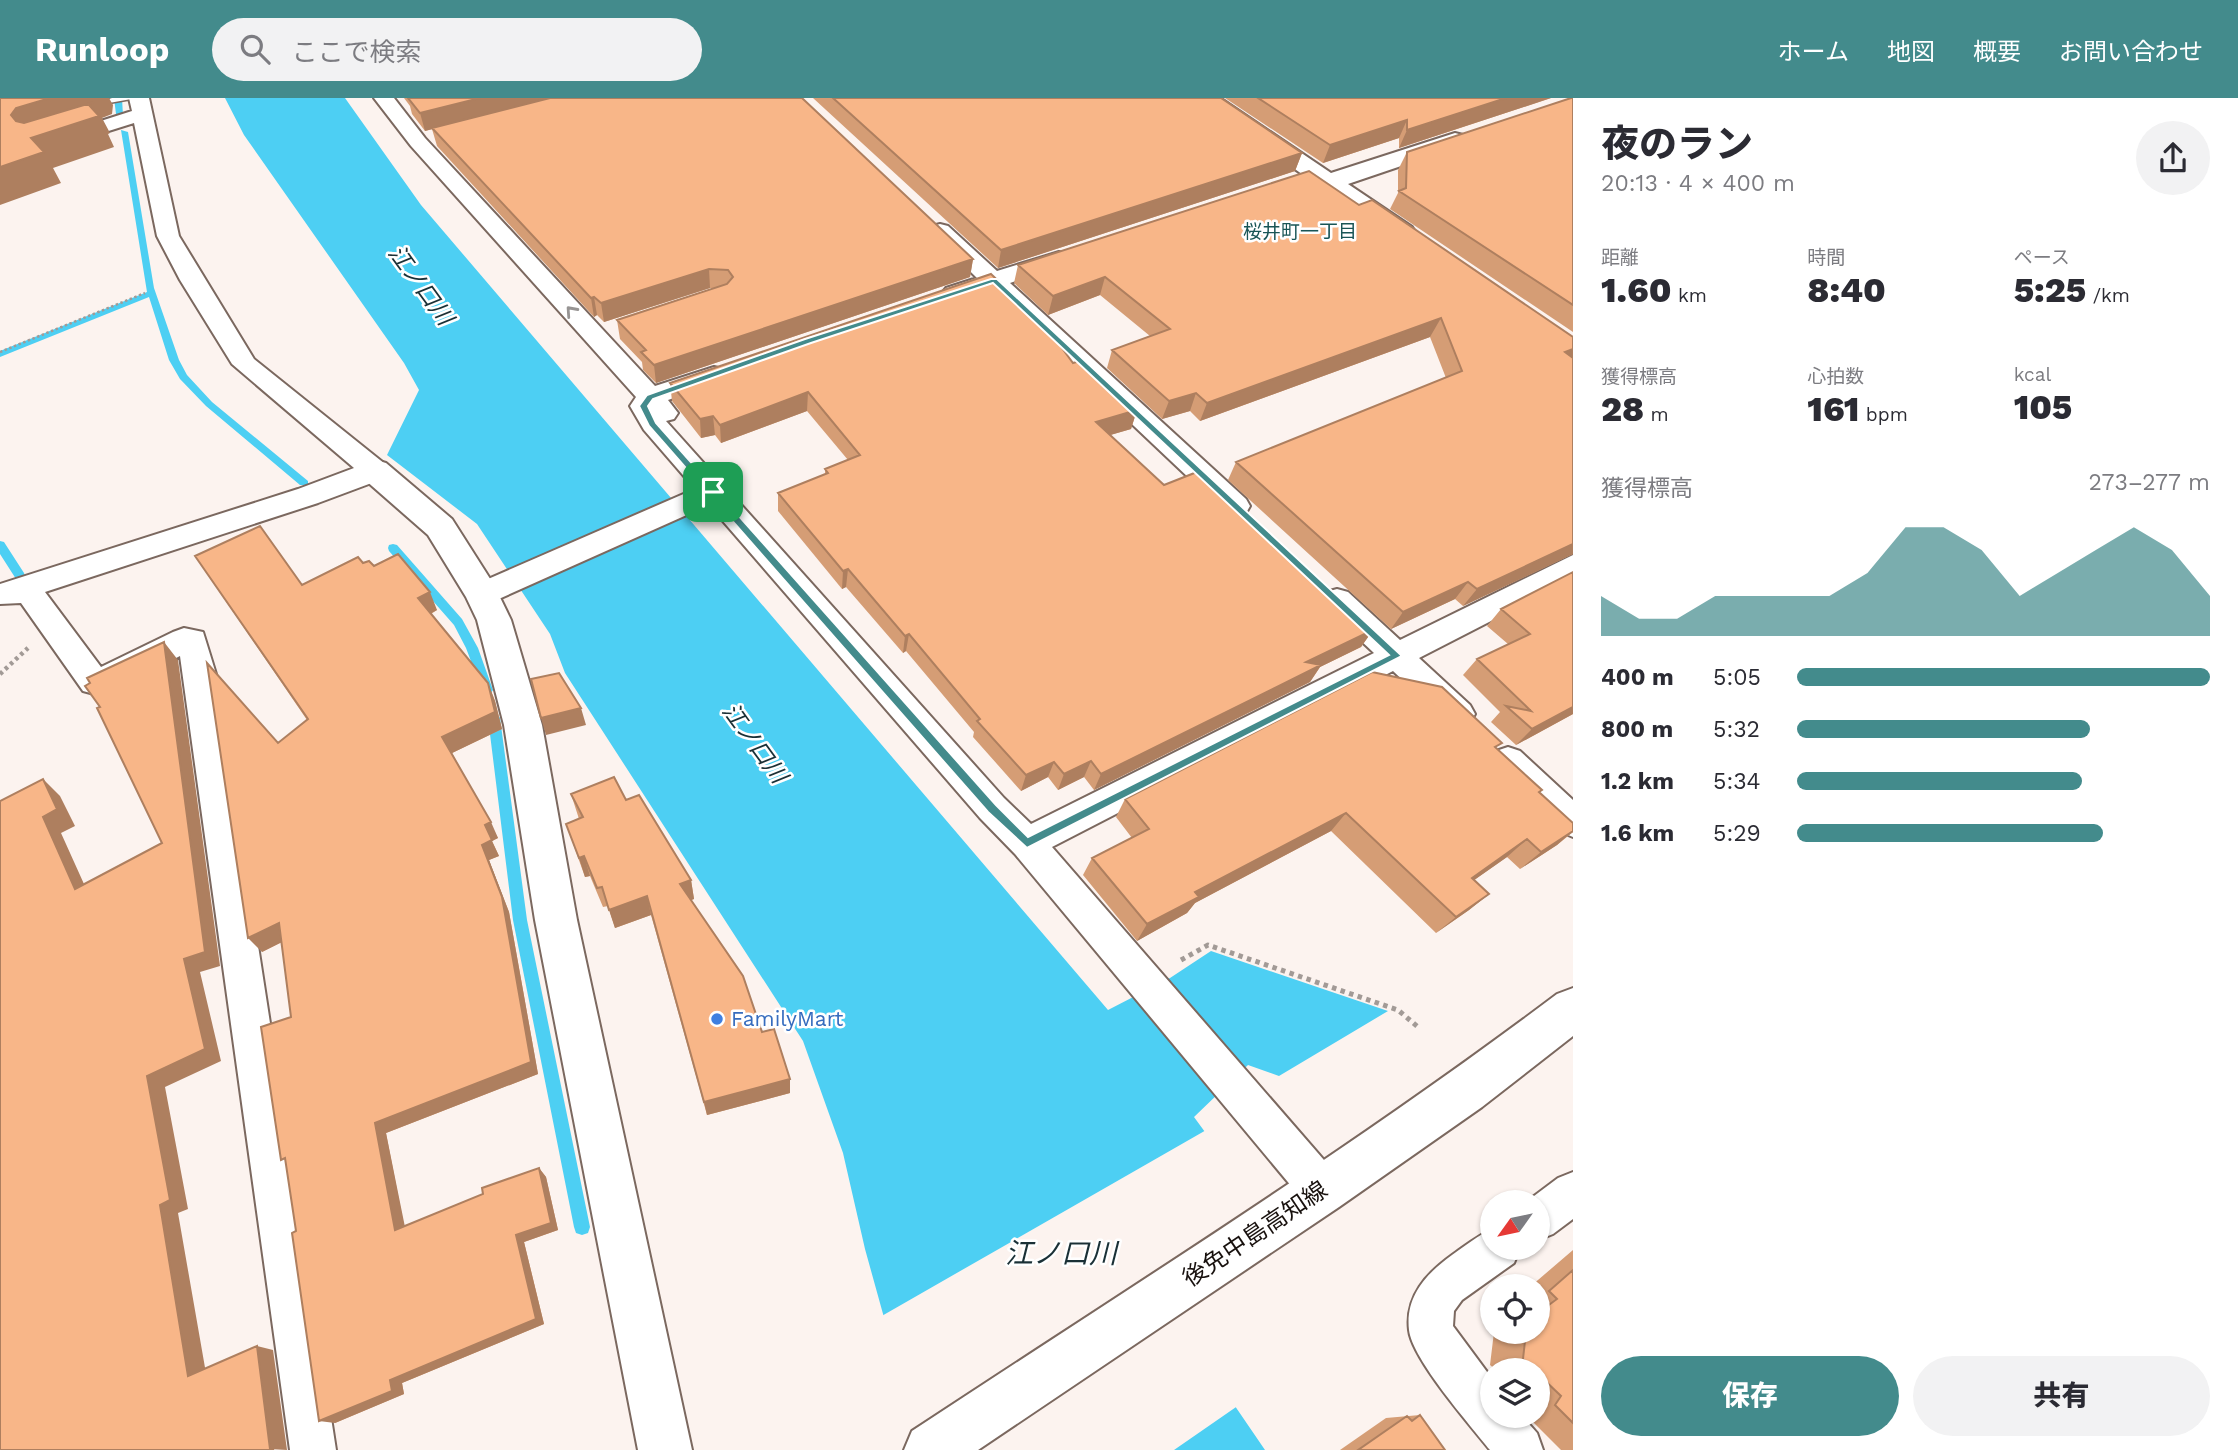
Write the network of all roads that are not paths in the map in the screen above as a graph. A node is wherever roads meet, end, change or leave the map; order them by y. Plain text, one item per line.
1 (384, 98) edge
2 (1205, 98) edge
3 (112, 101) dead end
4 (138, 103) edge
5 (1483, 131) edge
6 (41, 146) edge
7 (1329, 182) junction
8 (1283, 185) edge
9 (925, 216) edge
10 (1419, 244) edge
11 (1086, 250) edge
12 (994, 280) junction
13 (928, 302) edge
14 (619, 328) edge
15 (594, 336) junction
16 (735, 367) edge
17 (650, 397) junction
18 (375, 471) junction
19 (703, 497) junction
20 (1255, 524) edge
21 (1573, 566) edge
22 (1316, 581) edge
23 (494, 588) junction
24 (11, 592) edge
25 (1396, 656) junction
26 (1573, 822) edge
27 (1034, 839) junction
28 (1573, 1009) edge
29 (1573, 1194) edge
30 (1304, 1202) junction
31 (1550, 1210) edge
32 (1482, 1260) edge
33 (313, 1450) edge
34 (665, 1450) edge
35 (931, 1450) edge
36 (1520, 1450) edge

15 -> 1 street
2 - 7 street
3 - 4 lane
4 - 6 street
4 - 18 street
5 - 7 street
7 - 8 street
7 - 10 street
9 - 12 street
11 - 12 street
12 - 13 street
12 - 20 street
14 - 15 street
15 - 17 street
16 - 17 street
17 - 19 street
17 - 27 street
18 - 23 street
18 - 24 street
19 - 23 street
19 - 27 street
21 - 25 street
22 - 25 street
23 - 34 street
24 - 33 street
25 - 26 street
25 - 27 street
27 - 30 street
28 - 30 street, 後免中島高知線
29 - 31 street
30 - 35 street, 後免中島高知線
32 - 36 street

